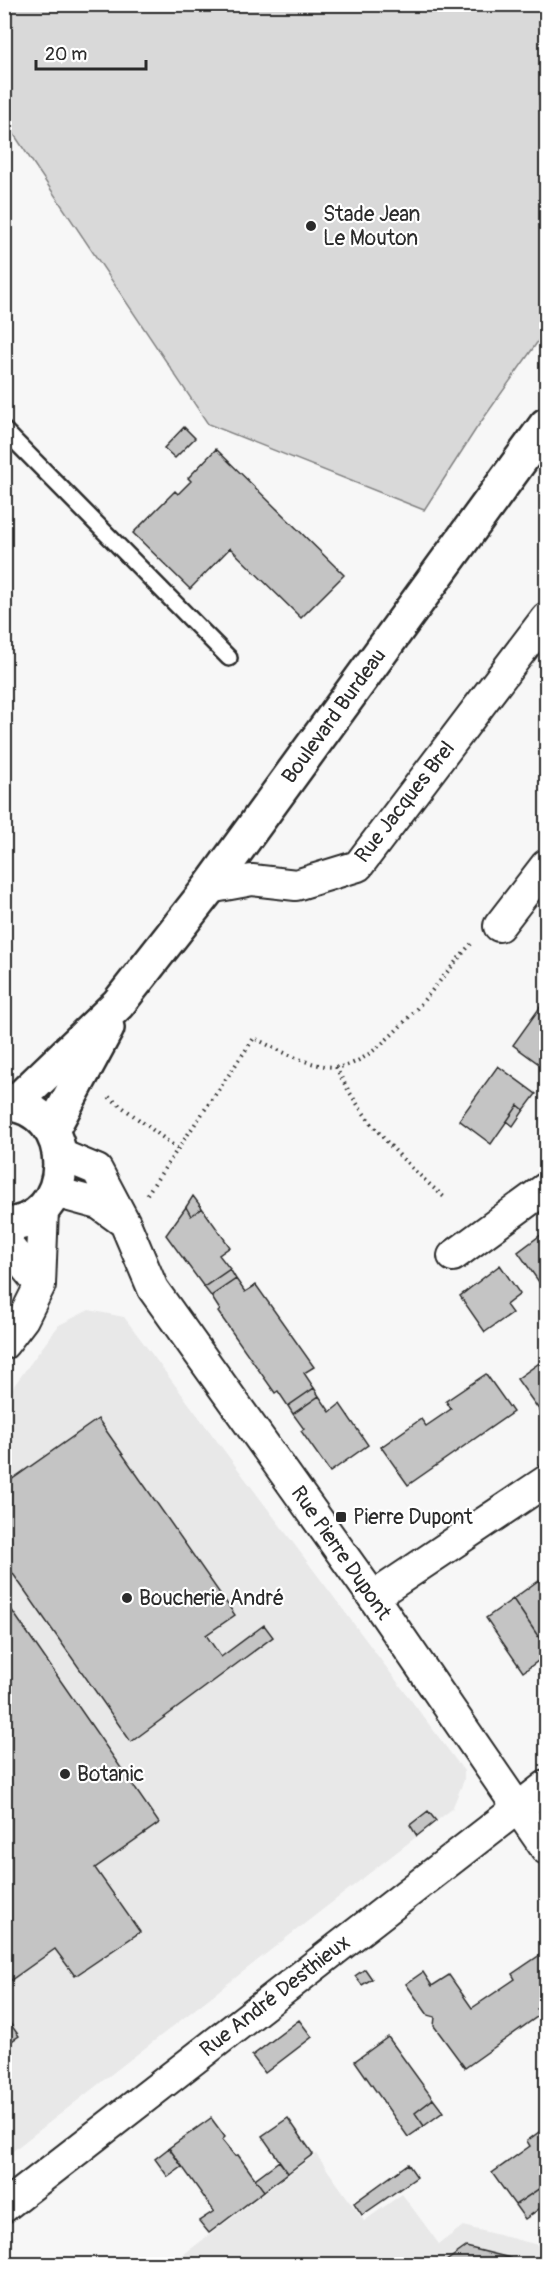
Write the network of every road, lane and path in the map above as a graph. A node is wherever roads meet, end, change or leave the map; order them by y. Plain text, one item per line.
1 (546, 425) edge
2 (4, 430) edge
3 (546, 618) edge
4 (229, 658) dead end
5 (546, 865) edge
6 (209, 888) junction
7 (499, 927) joint
8 (118, 1004) junction
9 (336, 1067) junction
10 (108, 1096) dead end
11 (9, 1104) edge
12 (56, 1143) junction
13 (178, 1149) junction
14 (546, 1188) edge
15 (444, 1197) dead end
16 (49, 1201) junction
17 (133, 1213) junction
18 (4, 1225) edge
19 (4, 1241) edge
20 (453, 1256) dead end
21 (40, 1285) junction
22 (4, 1344) edge
23 (546, 1481) edge
24 (373, 1597) junction
25 (546, 1786) edge
26 (516, 1807) junction
27 (546, 1849) edge
28 (4, 2207) edge

1 - 6 main road, Boulevard Burdeau
2 - 4 lane
3 - 6 street, Rue Jacques Brel
5 - 7 street
6 - 8 main road, Boulevard Burdeau
7 - 9 path
8 - 11 main road, Boulevard Burdeau
8 - 12 main road, Boulevard Burdeau
9 - 13 path
9 - 15 path
10 - 13 path
11 - 12 main road, Boulevard Burdeau
12 - 16 main road, Boulevard Burdeau
12 - 17 street, Rue Pierre Dupont
13 - 17 path
14 - 20 street
16 - 17 street
16 - 18 main road
16 - 21 street
17 - 24 street, Rue Pierre Dupont
19 - 21 street
21 - 22 street
23 - 24 street
24 - 26 street, Rue Pierre Dupont
25 - 26 street, Rue André Desthieux
26 - 27 street, Rue Pierre Dupont
26 - 28 street, Rue André Desthieux

